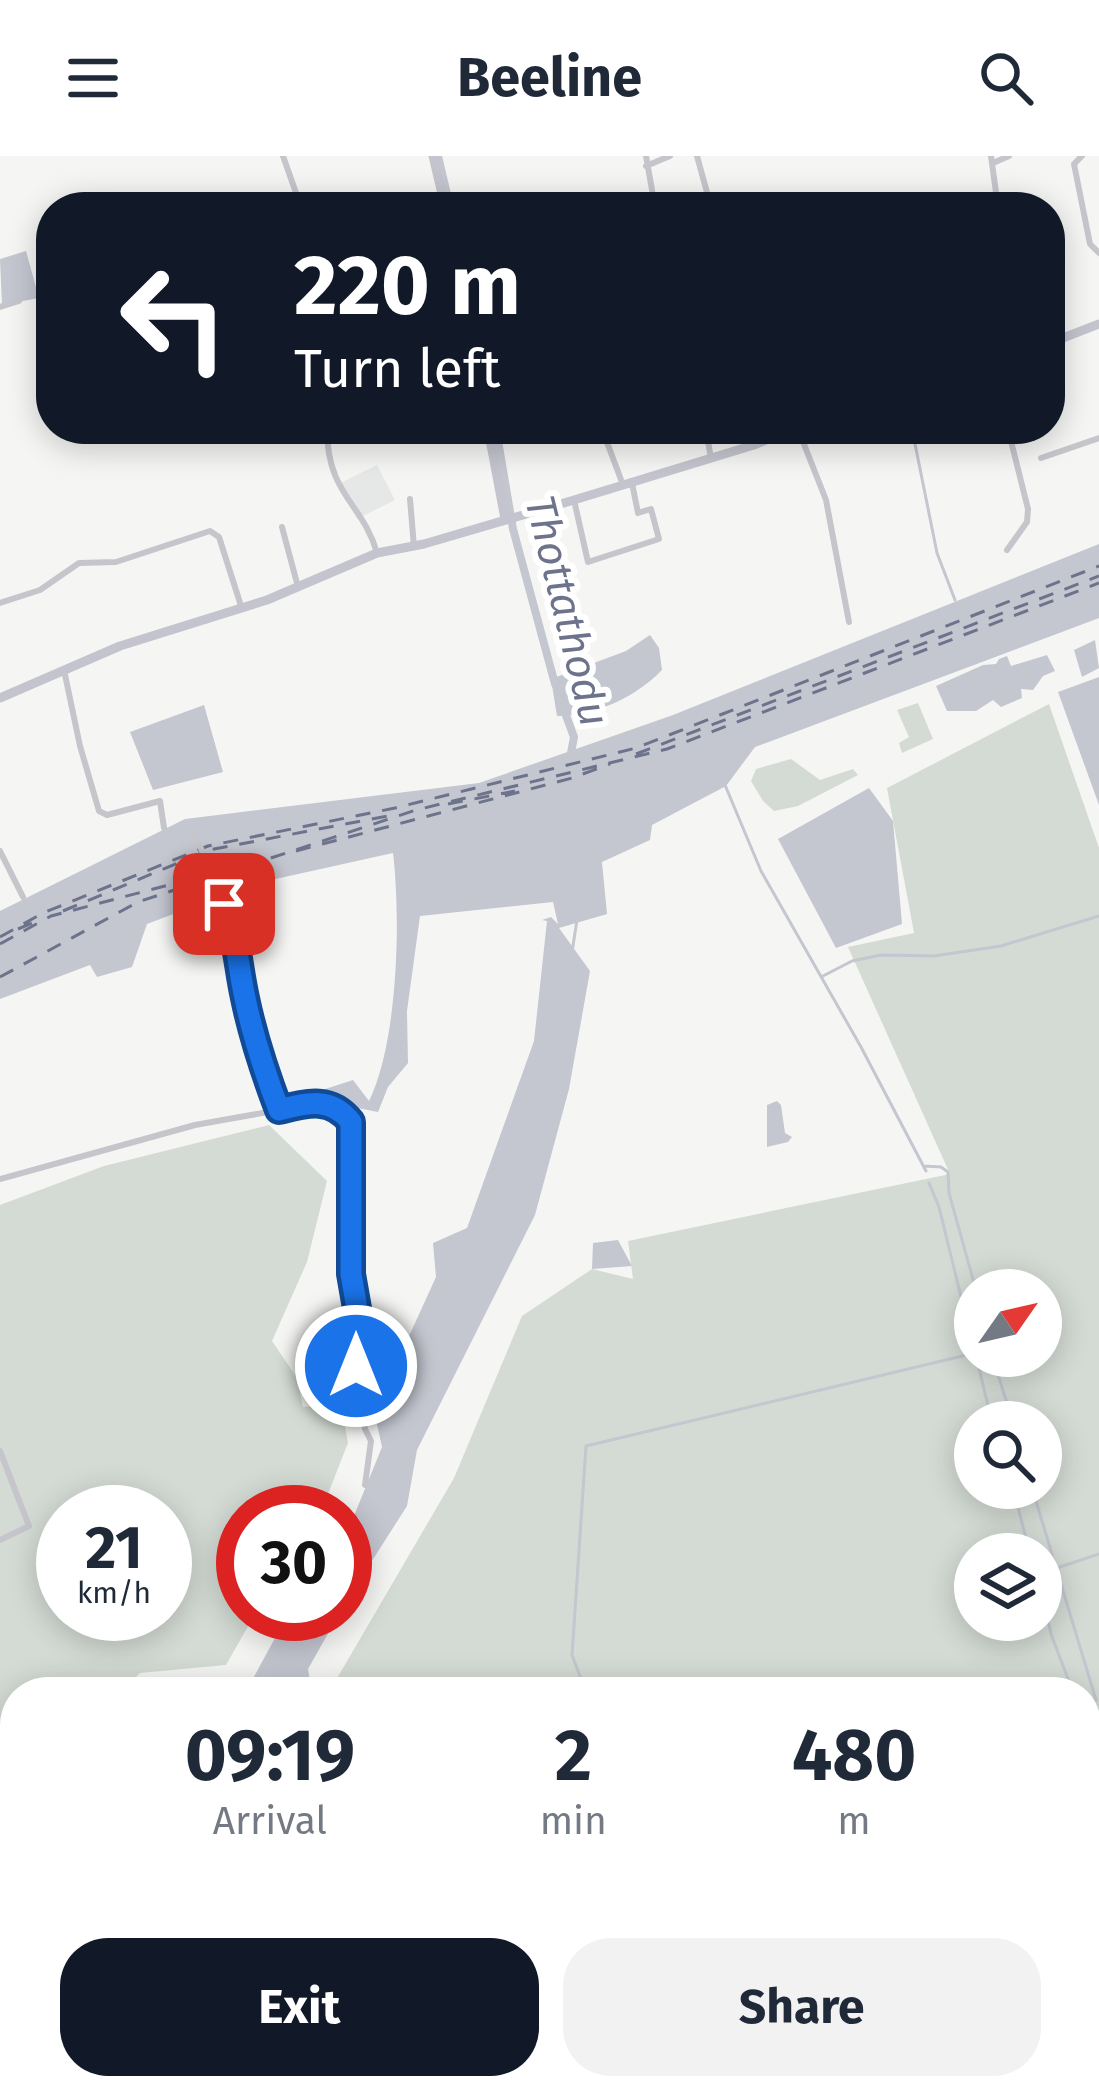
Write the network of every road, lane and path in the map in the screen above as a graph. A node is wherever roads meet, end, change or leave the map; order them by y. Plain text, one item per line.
1 (283, 156) edge
2 (433, 156) edge
3 (646, 156) edge
4 (670, 156) edge
5 (698, 156) edge
6 (1009, 156) edge
7 (1082, 156) edge
8 (992, 160) edge
9 (646, 166) junction
10 (296, 192) edge
11 (441, 192) edge
12 (652, 192) edge
13 (707, 192) edge
14 (996, 192) edge
15 (1099, 253) edge
16 (19, 301) dead end
17 (0, 307) edge
18 (1099, 324) edge
19 (1065, 337) edge
20 (1099, 438) edge
21 (329, 444) edge
22 (492, 444) edge
23 (609, 444) edge
24 (708, 444) edge
25 (754, 444) edge
26 (802, 444) edge
27 (1012, 444) edge
28 (1041, 458) dead end
29 (711, 459) junction
30 (627, 484) junction
31 (410, 499) dead end
32 (574, 500) junction
33 (509, 518) junction
34 (282, 527) dead end
35 (414, 547) junction
36 (1007, 550) dead end
37 (377, 553) junction
38 (298, 587) junction
39 (0, 603) edge
40 (242, 609) junction
41 (849, 622) dead end
42 (64, 670) junction
43 (0, 698) edge
44 (164, 828) dead end
45 (193, 830) dead end
46 (0, 851) edge
47 (23, 897) dead end
48 (279, 1110) junction
49 (0, 1179) edge
50 (0, 1451) edge
51 (365, 1485) dead end
52 (0, 1540) edge

1 - 10 street
2 - 11 main road
3 - 9 street
4 - 9 street
5 - 13 street
6 - 8 street
7 - 15 street
8 - 14 street
9 - 12 street
16 - 17 street
18 - 19 main road
20 - 28 street
21 - 37 street
22 - 33 main road
23 - 30 street
24 - 29 street
25 - 29 main road
26 - 41 street
27 - 36 street
29 - 30 main road
30 - 32 main road
30 - 32 street
31 - 35 street
32 - 33 main road
33 - 35 main road
34 - 38 street
35 - 37 main road
37 - 38 main road
38 - 40 main road
39 - 40 street
40 - 42 main road
42 - 43 main road
42 - 44 street
45 - 48 street
46 - 47 street
48 - 49 street
48 - 51 street
50 - 52 street

